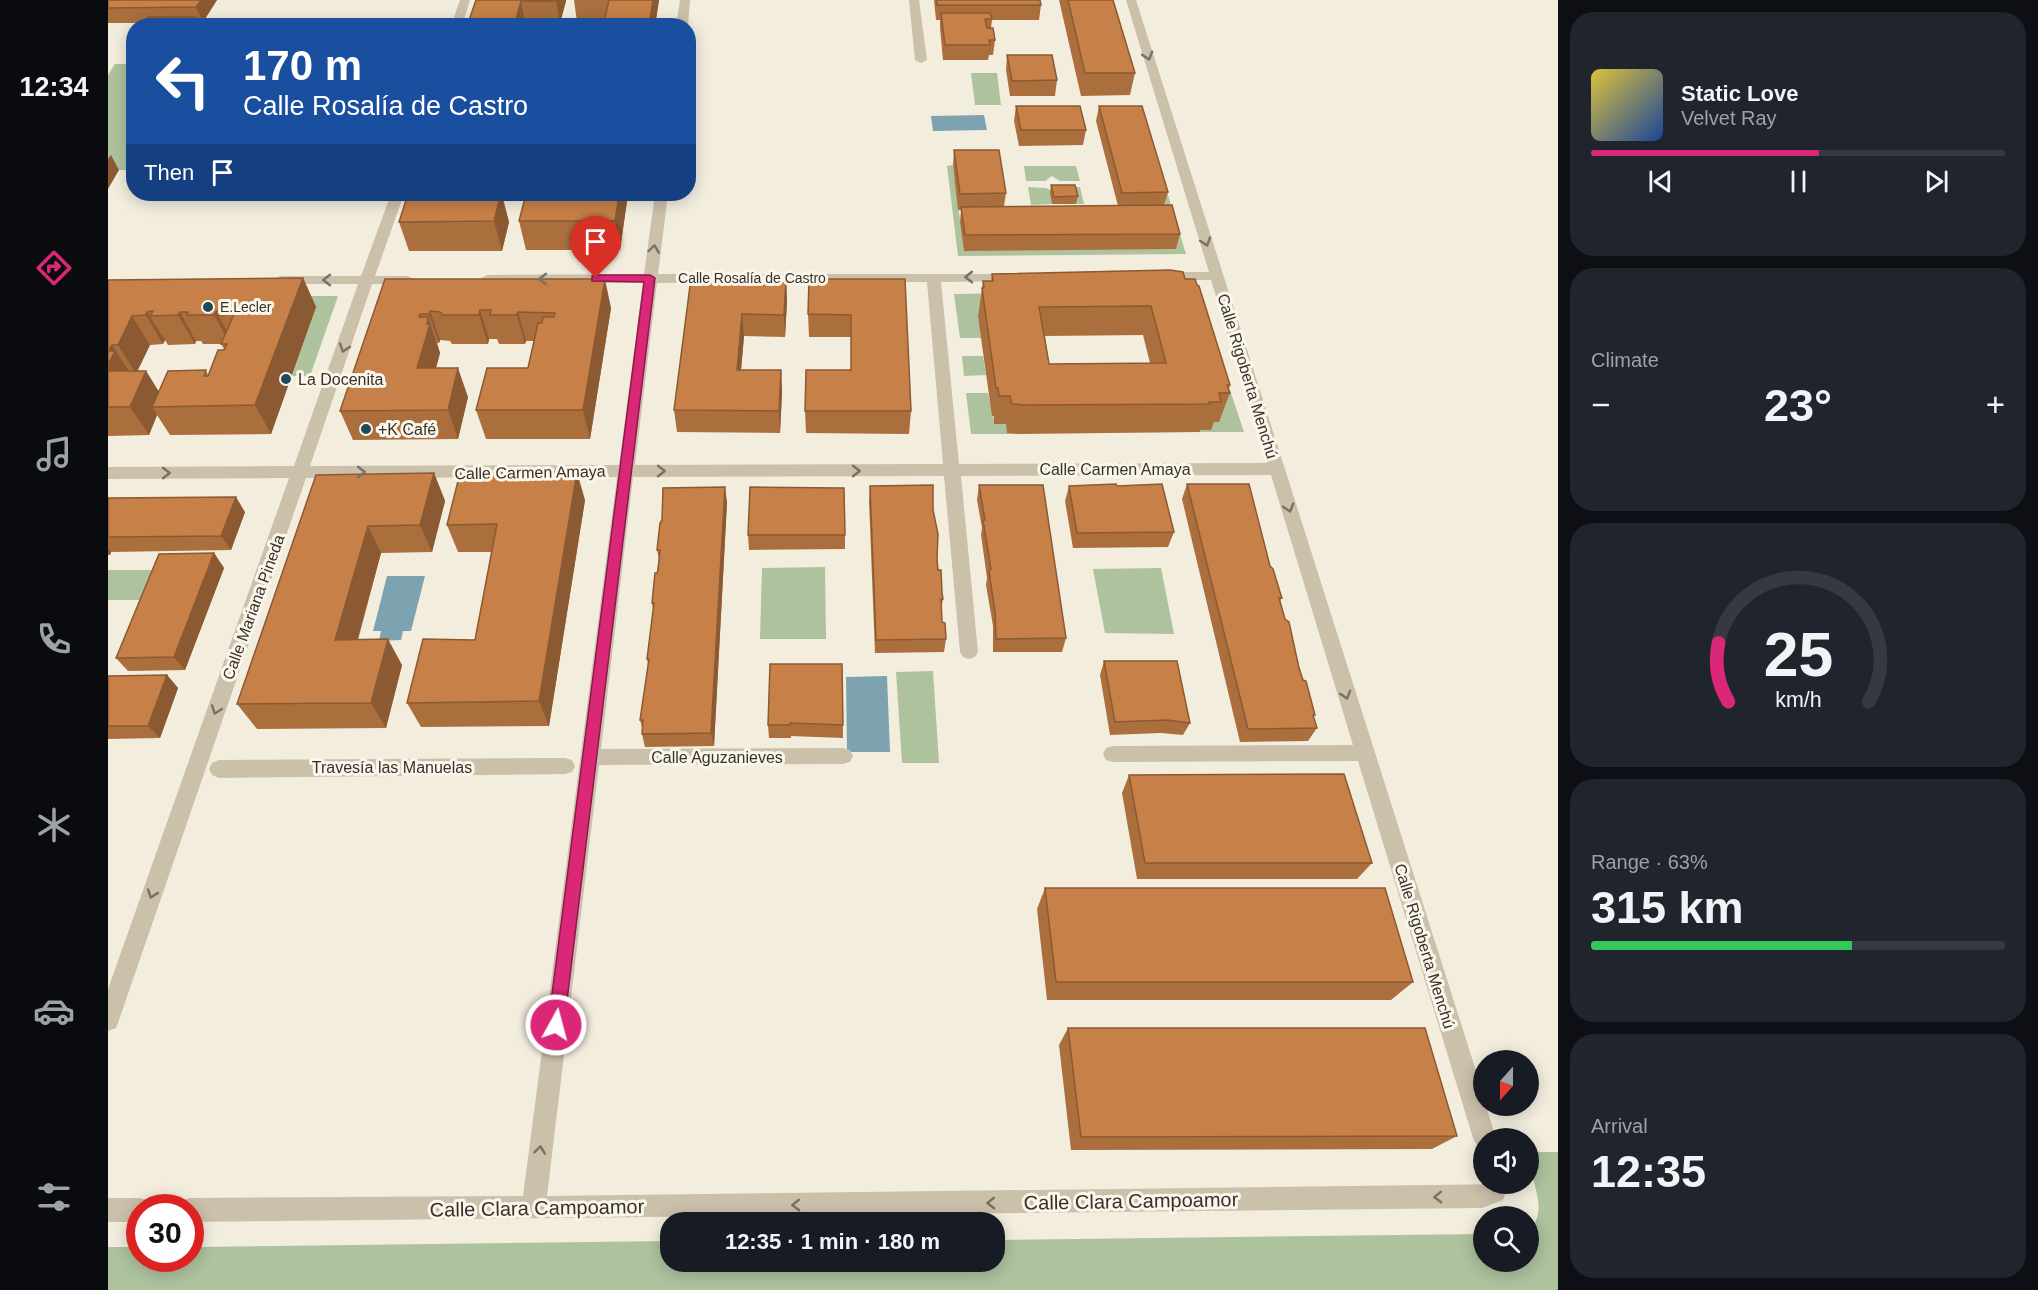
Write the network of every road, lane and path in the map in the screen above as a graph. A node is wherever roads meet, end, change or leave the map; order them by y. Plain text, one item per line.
1 (465, 0) edge
2 (685, 0) edge
3 (914, 0) edge
4 (1131, 0) edge
5 (459, 18) edge
6 (683, 18) edge
7 (921, 60) dead end
8 (395, 201) edge
9 (660, 201) edge
10 (1025, 276) edge
11 (1153, 276) edge
12 (1217, 276) junction
13 (934, 277) junction
14 (650, 278) junction
15 (427, 279) edge
16 (474, 279) edge
17 (268, 280) edge
18 (368, 280) junction
19 (1277, 469) junction
20 (952, 470) junction
21 (627, 471) junction
22 (300, 472) junction
23 (108, 473) edge
24 (969, 652) dead end
25 (1364, 753) junction
26 (1113, 754) dead end
27 (843, 756) dead end
28 (590, 757) junction
29 (566, 766) dead end
30 (219, 769) dead end
31 (108, 1020) edge
32 (1482, 1128) edge
33 (1486, 1194) edge
34 (532, 1208) junction
35 (108, 1210) edge
36 (126, 1210) edge
37 (204, 1210) edge

1 - 5 street
2 - 6 street
3 - 7 street
4 -> 12 street, Calle Rigoberta Menchú
8 - 18 street, Calle Mariana Pineda
14 -> 9 street
10 -> 13 street, Calle Rosalía de Castro
11 - 12 street
12 - 19 street, Calle Rigoberta Menchú
13 - 14 street, Calle Rosalía de Castro
13 - 20 street
14 -> 16 street, Calle Rosalía de Castro
14 - 21 street
15 - 18 street
18 -> 17 street
18 -> 22 street, Calle Mariana Pineda
19 - 20 street, Calle Carmen Amaya
19 -> 25 street, Calle Rigoberta Menchú
21 -> 20 street, Calle Carmen Amaya
20 - 24 street
22 -> 21 street, Calle Carmen Amaya
21 - 28 street
23 -> 22 street, Calle Carmen Amaya
22 -> 31 street, Calle Mariana Pineda
25 - 26 street
25 - 32 street, Calle Rigoberta Menchú
27 - 28 street, Calle Aguzanieves
34 -> 28 street
29 - 30 street, Travesía las Manuelas
33 -> 34 street, Calle Clara Campoamor
34 - 37 street, Calle Clara Campoamor
35 - 36 street

